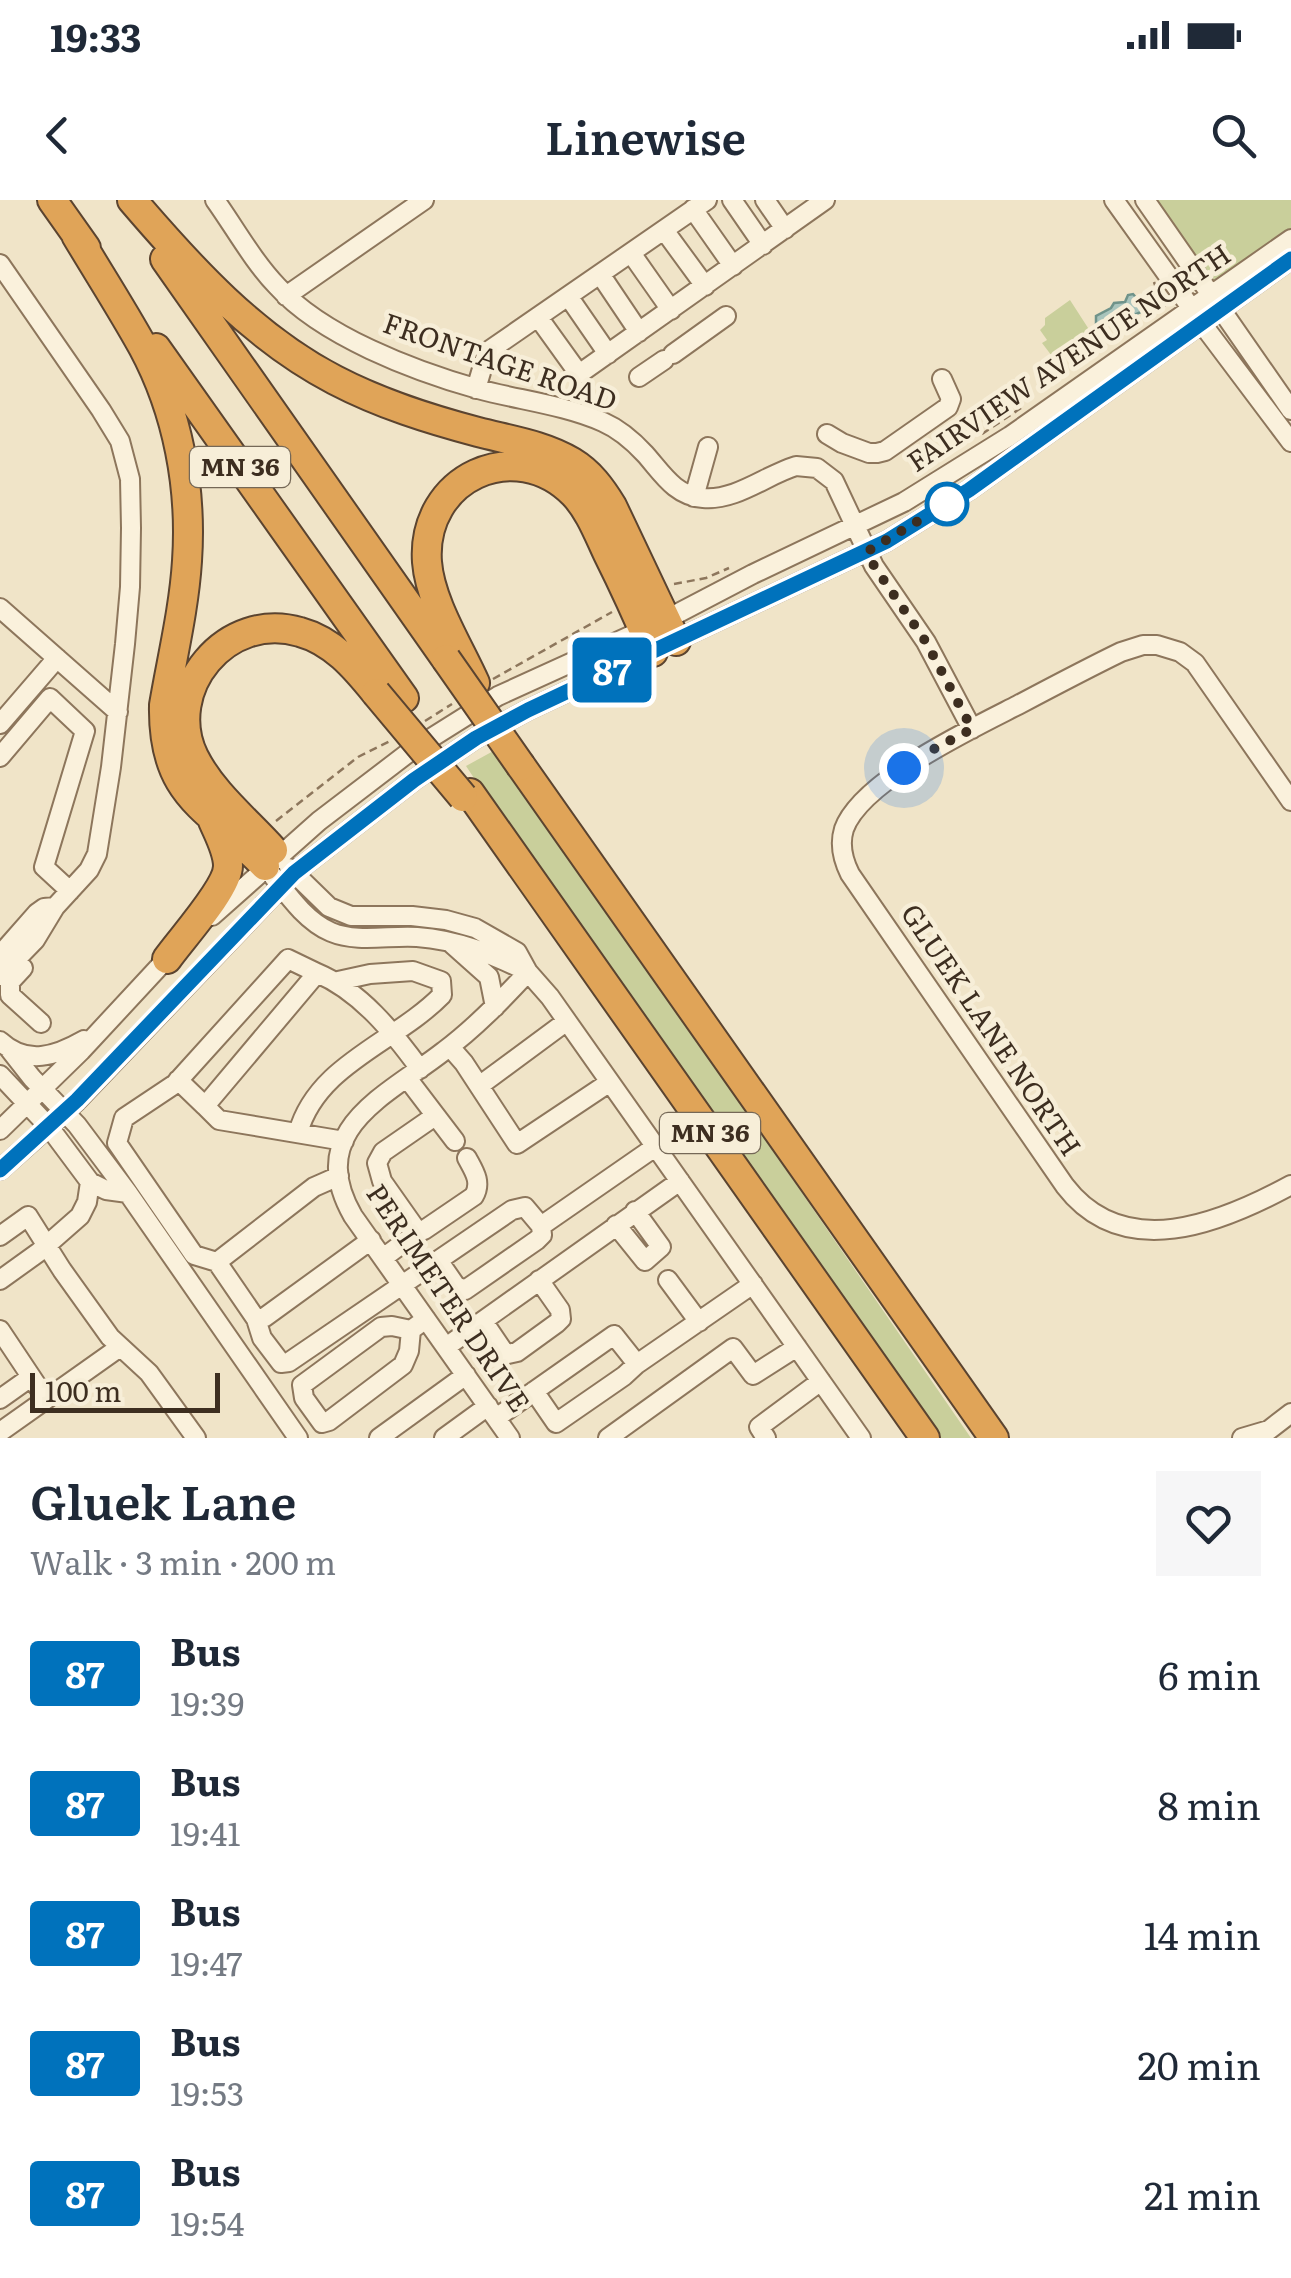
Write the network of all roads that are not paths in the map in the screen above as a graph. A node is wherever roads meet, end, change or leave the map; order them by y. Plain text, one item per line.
1 (52, 200) edge
2 (124, 200) edge
3 (132, 200) edge
4 (215, 200) edge
5 (424, 200) edge
6 (732, 200) edge
7 (765, 200) edge
8 (825, 200) edge
9 (1114, 200) edge
10 (1145, 200) edge
11 (700, 205) edge
12 (785, 229) junction
13 (664, 230) junction
14 (76, 235) junction
15 (1291, 240) edge
16 (763, 245) junction
17 (631, 253) junction
18 (1291, 259) edge
19 (0, 264) edge
20 (733, 266) junction
21 (600, 274) junction
22 (705, 286) junction
23 (286, 296) junction
24 (568, 296) junction
25 (1217, 303) junction
26 (671, 310) junction
27 (726, 316) dead end
28 (538, 317) junction
29 (1197, 317) junction
30 (640, 332) junction
31 (608, 354) junction
32 (639, 378) dead end
33 (942, 379) dead end
34 (476, 389) junction
35 (1291, 410) edge
36 (827, 434) dead end
37 (1291, 442) edge
38 (708, 447) dead end
39 (694, 497) junction
40 (855, 526) junction
41 (868, 551) junction
42 (5, 607) edge
43 (660, 635) junction
44 (454, 654) junction
45 (57, 658) junction
46 (390, 696) junction
47 (118, 712) junction
48 (0, 724) edge
49 (972, 729) junction
50 (0, 757) edge
51 (1291, 801) edge
52 (212, 820) junction
53 (280, 870) junction
54 (70, 891) junction
55 (54, 907) junction
56 (448, 941) junction
57 (28, 948) junction
58 (0, 955) edge
59 (166, 959) junction
60 (528, 972) junction
61 (317, 973) junction
62 (1, 976) edge
63 (338, 982) junction
64 (495, 1007) junction
65 (567, 1021) junction
66 (42, 1023) dead end
67 (102, 1029) junction
68 (394, 1034) junction
69 (5, 1046) edge
70 (450, 1047) junction
71 (414, 1073) junction
72 (0, 1075) edge
73 (178, 1080) junction
74 (610, 1082) junction
75 (479, 1086) junction
76 (42, 1089) junction
77 (28, 1102) junction
78 (205, 1106) junction
79 (66, 1112) junction
80 (435, 1116) junction
81 (49, 1126) junction
82 (0, 1130) edge
83 (298, 1133) junction
84 (344, 1140) junction
85 (455, 1141) dead end
86 (656, 1146) junction
87 (467, 1158) dead end
88 (0, 1170) edge
89 (339, 1176) junction
90 (680, 1181) junction
91 (90, 1182) junction
92 (1291, 1185) edge
93 (128, 1193) junction
94 (634, 1211) junction
95 (616, 1225) junction
96 (542, 1226) junction
97 (418, 1232) junction
98 (0, 1236) edge
99 (371, 1240) junction
100 (47, 1244) junction
101 (384, 1258) junction
102 (438, 1260) junction
103 (217, 1262) junction
104 (0, 1280) edge
105 (539, 1280) junction
106 (668, 1280) dead end
107 (753, 1284) junction
108 (402, 1285) junction
109 (256, 1320) junction
110 (484, 1321) junction
111 (699, 1322) junction
112 (418, 1324) junction
113 (0, 1330) edge
114 (120, 1347) junction
115 (446, 1347) junction
116 (797, 1347) junction
117 (638, 1364) junction
118 (466, 1375) junction
119 (31, 1377) junction
120 (821, 1381) junction
121 (534, 1391) junction
122 (0, 1399) edge
123 (46, 1399) junction
124 (492, 1412) junction
125 (1291, 1413) edge
126 (0, 1432) edge
127 (762, 1432) edge
128 (1272, 1434) edge
129 (196, 1438) edge
130 (298, 1438) edge
131 (379, 1438) edge
132 (444, 1438) edge
133 (510, 1438) edge
134 (608, 1438) edge
135 (742, 1438) edge
136 (862, 1438) edge
137 (922, 1438) edge
138 (994, 1438) edge
139 (1242, 1438) edge

1 - 14 highway, MN 36
2 - 44 highway, MN 36
3 - 43 highway
4 - 23 street, FRONTAGE ROAD
5 - 23 street
6 - 16 street
7 - 12 street
8 - 12 street
9 - 29 street
10 - 25 street
11 - 13 street
11 - 20 street
12 - 16 street
13 - 17 street
13 - 22 street
14 - 46 highway, MN 36
14 - 52 highway
15 - 25 street, FAIRVIEW AVENUE NORTH
16 - 20 street
17 - 21 street
17 - 26 street
18 - 25 street, FAIRVIEW AVENUE NORTH
19 - 47 street
20 - 22 street
21 - 24 street
21 - 30 street
22 - 26 street
23 - 34 street, FRONTAGE ROAD
24 - 28 street
24 - 31 street
25 - 29 street, FAIRVIEW AVENUE NORTH
25 - 35 street
26 - 30 street
27 - 32 street
28 - 31 street
28 - 34 street
29 - 37 street
29 - 40 street, FAIRVIEW AVENUE NORTH
29 - 41 street, FAIRVIEW AVENUE NORTH
30 - 31 street
33 - 36 street
34 - 39 street, FRONTAGE ROAD
38 - 39 street
39 - 40 street
40 - 41 street
40 - 43 street, FAIRVIEW AVENUE NORTH
41 - 43 street, FAIRVIEW AVENUE NORTH
41 - 49 street
42 - 45 street
43 - 44 highway
43 - 53 street, FAIRVIEW AVENUE NORTH
43 - 53 street, FAIRVIEW AVENUE NORTH
44 - 138 highway, MN 36, bridge
45 - 47 street
45 - 48 street
46 - 53 highway
46 - 137 highway, MN 36
47 - 54 street
49 - 51 street, GLUEK LANE NORTH
49 - 92 street, GLUEK LANE NORTH
50 - 54 street
52 - 53 highway
52 - 59 highway
53 - 56 street
53 - 59 street, FAIRVIEW AVENUE NORTH
53 - 60 street
53 - 79 street, FAIRVIEW AVENUE NORTH
54 - 55 street
55 - 57 street
55 - 58 street
56 - 60 street
56 - 64 street
57 - 62 street
57 - 66 street
59 - 67 street, FAIRVIEW AVENUE NORTH
60 - 64 street
60 - 65 street
61 - 63 street
61 - 73 street
61 - 78 street
63 - 68 street
63 - 68 street
64 - 70 street
65 - 74 street
65 - 75 street
67 - 69 street
67 - 76 street, FAIRVIEW AVENUE NORTH
68 - 71 street
68 - 83 street
69 - 76 street
70 - 71 street
70 - 75 street
71 - 80 street
71 - 84 street
72 - 77 street
73 - 78 street
73 - 103 street
74 - 75 street
74 - 86 street
76 - 77 street, FAIRVIEW AVENUE NORTH
76 - 79 street
77 - 81 street
77 - 82 street, FAIRVIEW AVENUE NORTH
78 - 83 street
79 - 81 street, FAIRVIEW AVENUE NORTH
79 - 93 street
80 - 85 street
80 - 97 street
81 - 88 street, FAIRVIEW AVENUE NORTH
81 - 91 street
83 - 84 street
84 - 89 street, PERIMETER DRIVE
86 - 90 street
86 - 96 street
87 - 97 street
89 - 99 street, PERIMETER DRIVE
89 - 103 street
90 - 94 street
90 - 107 street
91 - 93 street
91 - 100 street
93 - 130 street
94 - 95 street
94 - 95 street
95 - 105 street
96 - 102 street
96 - 102 street
97 - 101 street
98 - 100 street
99 - 101 street, PERIMETER DRIVE
99 - 109 street
100 - 104 street
100 - 114 street
101 - 108 street, PERIMETER DRIVE
102 - 108 street
103 - 109 street
105 - 110 street
105 - 110 street
106 - 111 street
107 - 111 street
107 - 116 street
108 - 109 street
108 - 112 street, PERIMETER DRIVE
110 - 115 street
111 - 117 street
112 - 112 street
112 - 115 street, PERIMETER DRIVE
113 - 119 street
114 - 123 street
114 - 129 street
115 - 118 street, PERIMETER DRIVE
116 - 120 street
116 - 134 street
117 - 121 street
117 - 121 street
118 - 124 street, PERIMETER DRIVE
118 - 131 street
119 - 122 street
119 - 123 street
120 - 127 street
120 - 136 street
121 - 124 street
123 - 126 street
124 - 132 street
124 - 133 street, PERIMETER DRIVE
125 - 128 street
127 - 135 street
128 - 139 street

